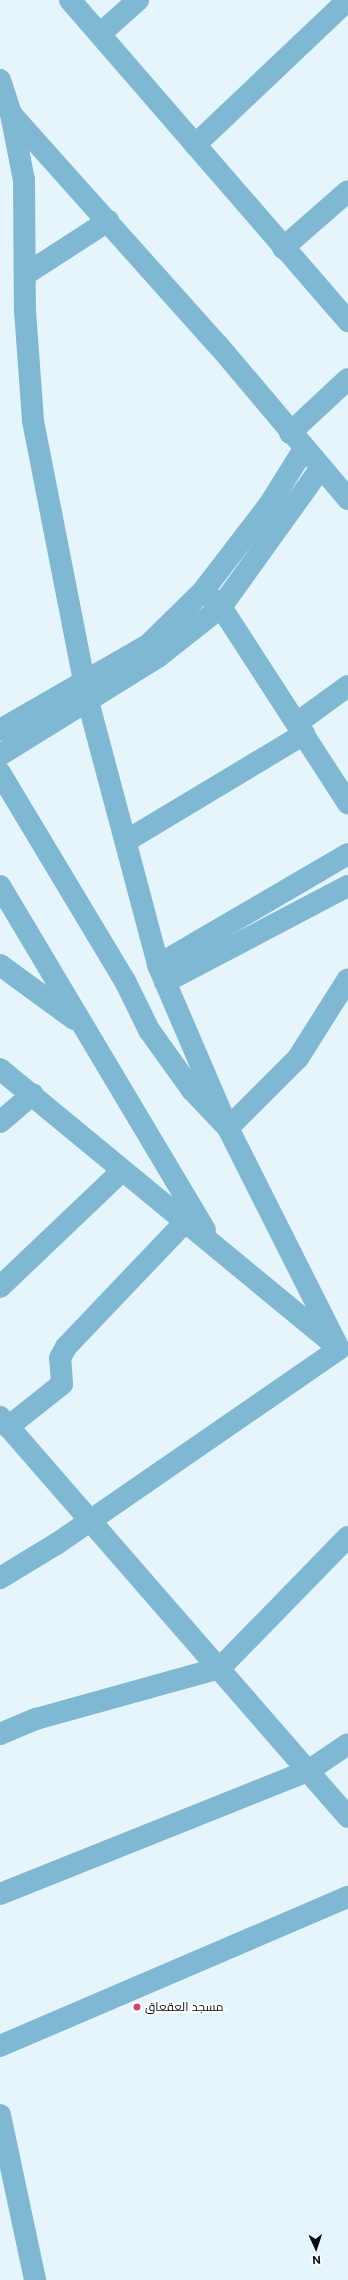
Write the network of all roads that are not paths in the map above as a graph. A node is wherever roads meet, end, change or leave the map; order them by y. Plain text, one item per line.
1 (70, 0) edge
2 (138, 0) edge
3 (348, 0) edge
4 (100, 34) junction
5 (0, 80) edge
6 (11, 114) junction
7 (195, 145) junction
8 (348, 191) edge
9 (108, 221) junction
10 (283, 248) junction
11 (26, 274) junction
12 (348, 321) edge
13 (348, 379) edge
14 (290, 433) junction
15 (304, 449) junction
16 (321, 468) junction
17 (348, 499) edge
18 (203, 591) junction
19 (221, 607) junction
20 (133, 664) junction
21 (348, 686) edge
22 (86, 691) junction
23 (300, 728) junction
24 (0, 730) edge
25 (0, 755) edge
26 (0, 773) edge
27 (348, 803) edge
28 (126, 841) junction
29 (348, 854) edge
30 (0, 886) edge
31 (348, 886) edge
32 (0, 965) edge
33 (162, 974) junction
34 (348, 978) edge
35 (80, 1023) junction
36 (0, 1069) edge
37 (33, 1094) junction
38 (0, 1122) edge
39 (228, 1128) junction
40 (122, 1172) junction
41 (186, 1221) junction
42 (211, 1240) junction
43 (0, 1287) edge
44 (344, 1353) edge
45 (4, 1422) edge
46 (91, 1518) junction
47 (348, 1537) edge
48 (0, 1578) edge
49 (220, 1668) junction
50 (0, 1734) edge
51 (348, 1744) edge
52 (308, 1771) junction
53 (348, 1817) edge
54 (0, 1894) edge
55 (348, 1897) edge
56 (0, 2046) edge
57 (0, 2116) edge
58 (35, 2280) edge

1 - 4 street
2 - 4 street
3 - 7 street
4 - 7 street
5 - 6 street
6 - 9 street
6 - 11 street
7 - 10 street
8 - 10 street
9 - 11 street
9 - 14 street
10 - 12 street
11 - 22 street
13 - 14 street
14 - 15 street
15 - 16 street
15 - 18 street
16 - 17 street
16 - 19 street
18 - 19 street
18 - 20 street
19 - 20 street
19 - 23 street
20 - 22 street
21 - 23 street
22 - 24 street
22 - 25 street
22 - 28 street
23 - 27 street
23 - 28 street
26 - 39 street
28 - 33 street
29 - 33 street
30 - 35 street
31 - 33 street
32 - 35 street
33 - 39 street
34 - 39 street
35 - 42 street
36 - 37 street
37 - 38 street
37 - 40 street
39 - 44 street
40 - 41 street
40 - 43 street
41 - 42 street
41 - 45 street
42 - 44 street
44 - 46 street
45 - 46 street
46 - 48 street
46 - 49 street
47 - 49 street
49 - 50 street
49 - 52 street
51 - 52 street
52 - 53 street
52 - 54 street
55 - 56 street
57 - 58 street

